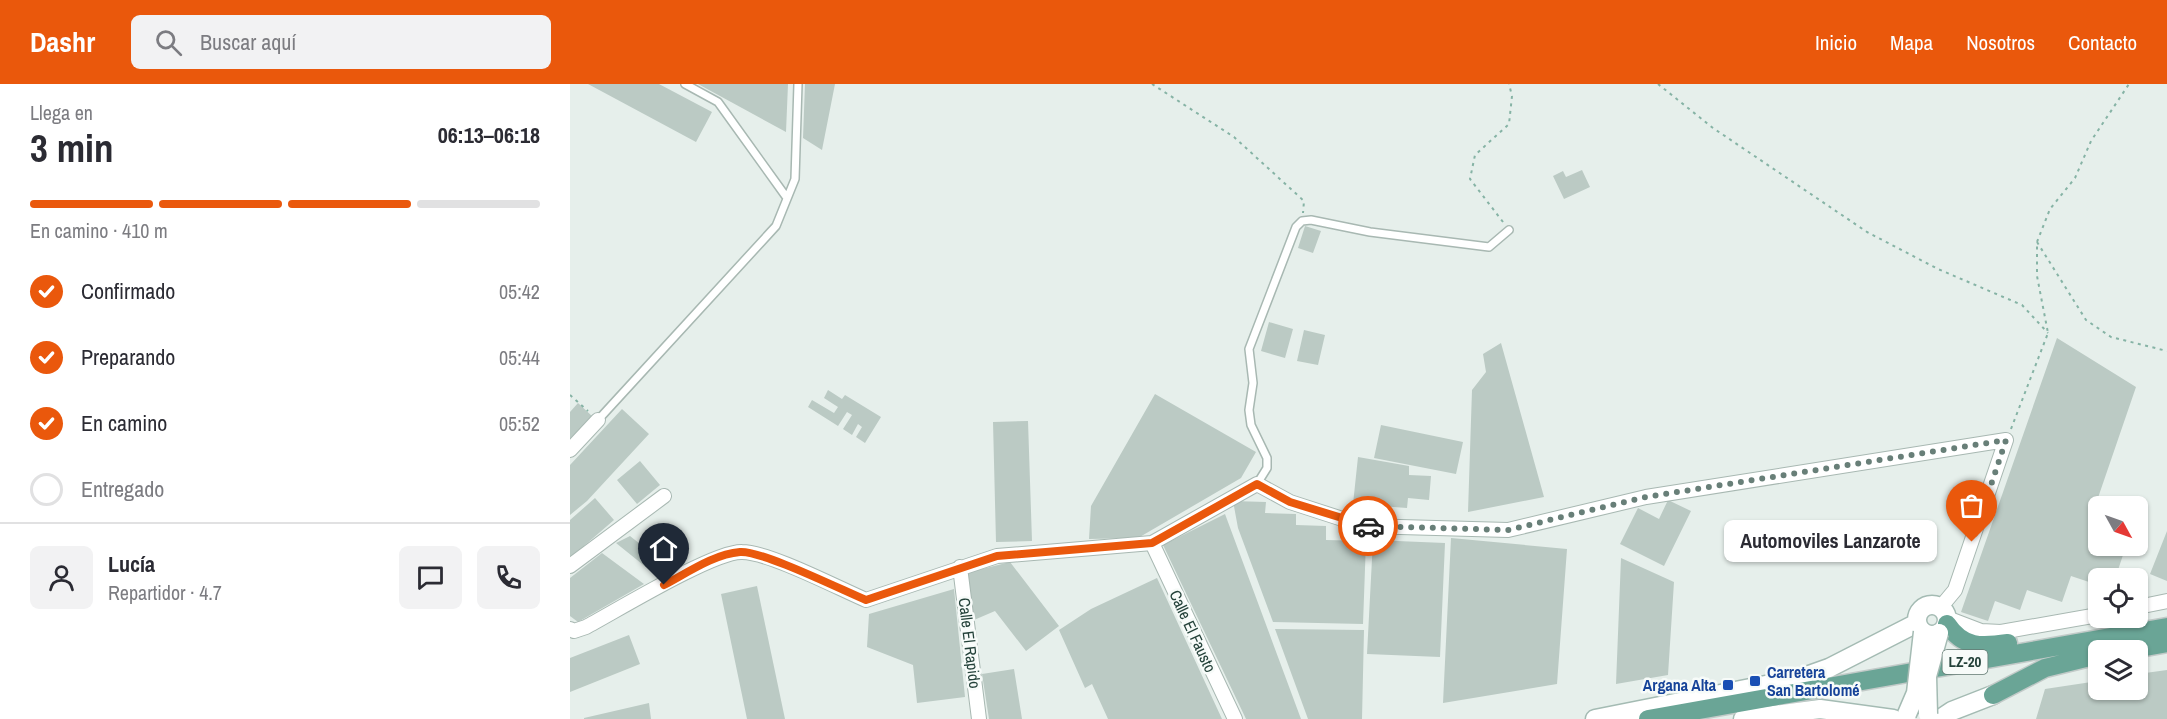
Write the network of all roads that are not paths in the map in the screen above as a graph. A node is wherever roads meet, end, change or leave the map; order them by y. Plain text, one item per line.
1 (685, 84) edge
2 (798, 84) edge
3 (787, 198) junction
4 (1509, 230) road end
5 (598, 420) joint
6 (570, 450) edge
7 (1257, 484) junction
8 (664, 496) dead end
9 (1152, 543) junction
10 (570, 566) edge
11 (960, 567) junction
12 (2167, 601) edge
13 (2148, 605) edge
14 (2088, 617) edge
15 (2167, 617) edge
16 (1935, 623) junction
17 (2167, 627) edge
18 (572, 630) edge
19 (2167, 634) edge
20 (2167, 643) edge
21 (2148, 646) edge
22 (2088, 657) edge
23 (1993, 695) junction
24 (1861, 715) edge
25 (1901, 717) edge
26 (1934, 717) edge
27 (979, 719) edge
28 (1235, 719) edge
29 (1595, 719) edge
30 (1648, 719) edge
31 (1678, 719) edge
32 (1743, 719) edge
33 (1963, 719) edge

1 - 3 lane
2 - 3 lane
3 - 5 lane
4 - 7 lane
5 - 6 street
7 - 9 street
7 - 16 street
8 - 10 street
9 - 11 street
9 - 28 street, Calle El Fausto
11 - 18 street
11 - 27 street, Calle El Rapido
12 - 13 street
14 - 16 street
15 - 16 main road
16 - 25 street, bridge
16 - 26 street, bridge
16 - 29 street
17 - 30 main road, LZ-20
19 - 31 main road, LZ-20
20 - 21 main road
22 - 23 main road
23 - 26 street
23 - 33 street
24 - 25 street
24 - 32 street
25 - 26 street

